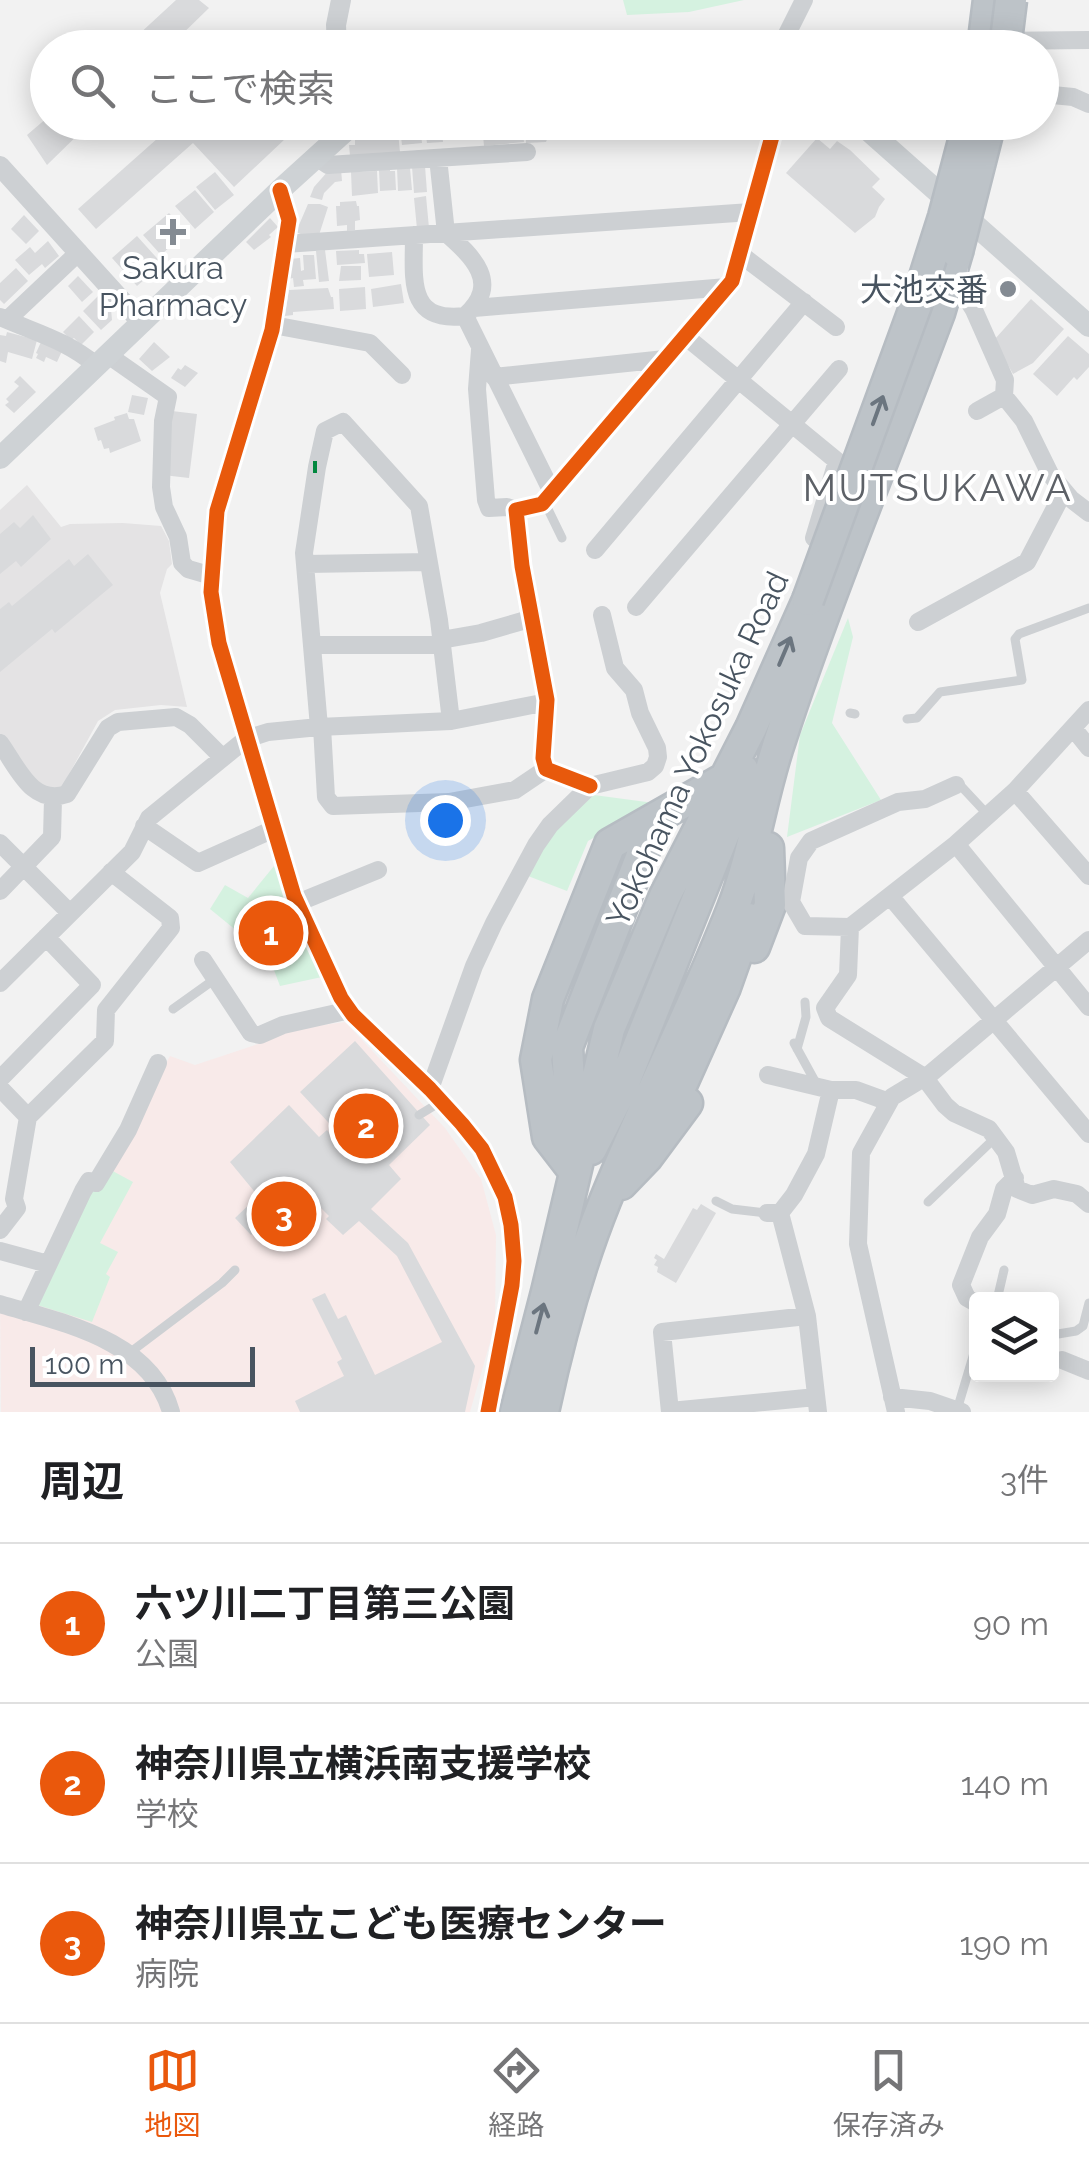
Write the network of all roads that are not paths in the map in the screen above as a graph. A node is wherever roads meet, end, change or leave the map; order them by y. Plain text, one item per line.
1 (340, 0) edge
2 (804, 0) edge
3 (989, 0) edge
4 (1004, 0) edge
5 (1011, 0) edge
6 (336, 30) edge
7 (789, 30) edge
8 (994, 30) edge
9 (1001, 30) edge
10 (1002, 30) edge
11 (1089, 40) edge
12 (1059, 42) edge
13 (1059, 96) edge
14 (1089, 104) edge
15 (335, 140) edge
16 (771, 140) edge
17 (879, 140) edge
18 (963, 140) edge
19 (982, 140) edge
20 (983, 140) edge
21 (527, 152) dead end
22 (316, 157) junction
23 (438, 158) junction
24 (0, 166) edge
25 (280, 190) junction
26 (751, 212) junction
27 (967, 220) junction
28 (446, 232) junction
29 (414, 235) junction
30 (285, 244) junction
31 (79, 252) junction
32 (740, 254) junction
33 (727, 287) junction
34 (804, 302) junction
35 (469, 312) junction
36 (4, 318) edge
37 (142, 322) junction
38 (272, 325) junction
39 (1089, 326) edge
40 (836, 327) dead end
41 (685, 336) junction
42 (480, 349) junction
43 (665, 359) junction
44 (103, 361) junction
45 (839, 369) dead end
46 (402, 375) dead end
47 (494, 377) junction
48 (739, 380) junction
49 (1004, 396) junction
50 (976, 410) dead end
51 (792, 424) junction
52 (0, 458) edge
53 (1064, 491) junction
54 (548, 497) junction
55 (516, 510) junction
56 (1089, 513) edge
57 (562, 538) dead end
58 (814, 538) dead end
59 (595, 550) dead end
60 (428, 562) junction
61 (306, 564) junction
62 (212, 576) junction
63 (818, 604) junction
64 (636, 607) dead end
65 (1089, 608) edge
66 (602, 615) dead end
67 (532, 618) junction
68 (918, 622) dead end
69 (441, 642) junction
70 (312, 645) junction
71 (547, 702) junction
72 (1089, 710) edge
73 (907, 719) dead end
74 (450, 721) junction
75 (320, 727) junction
76 (1073, 728) junction
77 (246, 739) junction
78 (782, 740) junction
79 (0, 742) edge
80 (1089, 748) edge
81 (222, 758) junction
82 (546, 769) junction
83 (956, 785) joint
84 (590, 786) junction
85 (1015, 791) junction
86 (54, 799) junction
87 (684, 804) junction
88 (988, 815) junction
89 (144, 826) junction
90 (274, 829) junction
91 (0, 843) edge
92 (956, 844) junction
93 (768, 848) junction
94 (718, 850) junction
95 (24, 867) junction
96 (378, 870) dead end
97 (111, 872) junction
98 (1089, 876) edge
99 (0, 892) edge
100 (890, 896) junction
101 (297, 903) junction
102 (70, 912) junction
103 (850, 927) junction
104 (46, 936) junction
105 (1089, 940) edge
106 (203, 960) dead end
107 (1056, 968) junction
108 (215, 979) junction
109 (0, 983) edge
110 (805, 1002) dead end
111 (1089, 1007) edge
112 (173, 1008) dead end
113 (350, 1010) junction
114 (993, 1020) junction
115 (158, 1063) dead end
116 (768, 1075) dead end
117 (924, 1077) junction
118 (0, 1078) edge
119 (0, 1088) edge
120 (824, 1089) junction
121 (436, 1095) junction
122 (889, 1102) junction
123 (420, 1116) dead end
124 (28, 1117) junction
125 (654, 1118) junction
126 (1089, 1134) edge
127 (995, 1138) junction
128 (570, 1160) junction
129 (618, 1164) junction
130 (1015, 1178) junction
131 (0, 1185) edge
132 (1085, 1193) edge
133 (14, 1199) junction
134 (605, 1200) junction
135 (716, 1201) dead end
136 (928, 1202) dead end
137 (774, 1213) junction
138 (0, 1230) edge
139 (0, 1251) edge
140 (48, 1264) junction
141 (234, 1270) dead end
142 (1004, 1270) dead end
143 (999, 1292) edge
144 (969, 1299) edge
145 (1089, 1302) edge
146 (0, 1304) edge
147 (26, 1312) junction
148 (807, 1316) junction
149 (1059, 1334) edge
150 (128, 1354) junction
151 (1062, 1360) dead end
152 (1089, 1370) edge
153 (969, 1374) edge
154 (894, 1404) edge
155 (817, 1405) edge
156 (960, 1411) edge
157 (171, 1412) edge
158 (488, 1412) edge
159 (516, 1412) edge
160 (543, 1412) edge
161 (670, 1412) edge

1 - 6 street
2 - 7 street
3 - 8 highway
4 - 9 street
5 - 10 highway, bridge
11 - 12 street
13 - 14 street
15 - 22 main road
16 - 26 street
17 - 27 main road
63 -> 18 highway, Yokohama Yokosuka Road, bridge
19 - 27 street
20 - 63 highway, Yokohama Yokosuka Road, bridge
21 - 23 street
22 - 23 street
22 - 25 main road
23 - 28 street
24 - 31 street
25 - 30 street
25 - 37 main road
26 - 28 street
26 - 32 street
27 - 39 main road
27 - 49 street
28 - 29 street
28 - 35 street
29 - 30 street
29 - 35 street
30 - 38 street
31 - 36 street
31 - 37 street
32 - 33 street
32 - 34 street
33 - 35 street
33 - 41 street
34 - 40 street
34 - 48 street
35 - 42 street
36 - 44 street
37 - 44 main road
38 - 46 street
38 - 62 street
41 - 43 street
41 - 48 street
42 - 47 street
42 - 55 street
43 - 47 street
43 - 54 street
44 - 52 main road
44 - 62 street
45 - 51 street
47 - 54 street
48 - 51 street
48 - 59 street
49 - 50 street
49 - 53 street
51 - 58 street
51 - 64 street
53 - 56 street
53 - 68 street
54 - 55 street
54 - 57 lane
55 - 67 street
60 - 61 street
60 - 61 street
60 - 69 street
61 - 70 street
62 - 77 street
63 - 78 highway, Yokohama Yokosuka Road
87 -> 63 highway, Yokohama Yokosuka Road
65 - 73 lane
66 - 84 street
67 - 69 street
67 - 71 street
69 - 70 street
69 - 74 street
70 - 75 street
71 - 74 street
71 - 82 street
72 - 76 street
74 - 75 street
75 - 77 street
75 - 82 street
76 - 80 street
76 - 85 street
77 - 81 street
77 - 90 street
78 - 93 highway
78 - 125 highway
78 - 129 highway, Yokohama Yokosuka Road
79 - 86 street
81 - 86 street
81 - 89 street
82 - 84 street
83 - 88 lane
83 - 103 street
84 - 121 street
85 - 88 street
85 - 98 street
86 - 95 street
87 - 94 highway
87 - 128 highway, Yokohama Yokosuka Road
87 - 128 highway
87 - 128 highway
87 - 128 highway
87 - 128 highway
88 - 92 street
89 - 90 street
89 - 97 street
90 - 101 street
91 - 95 street
92 - 100 street
92 - 107 street
93 - 125 highway
93 - 134 highway
94 - 128 highway
94 - 129 highway
95 - 99 street
95 - 102 street
96 - 101 street
97 - 102 street
97 - 124 street
100 - 103 street
100 - 114 street
101 - 113 street
102 - 104 street
103 - 117 street
104 - 109 street
104 - 118 street
105 - 107 street
106 - 108 street
107 - 111 street
107 - 114 street
108 - 112 lane
108 - 113 street
110 - 120 lane
113 - 121 street
114 - 117 street
114 - 126 street
115 - 140 street
116 - 120 street
117 - 122 street
117 - 127 street
119 - 124 street
120 - 122 street
120 - 137 street
121 - 123 lane
121 - 158 street
122 - 154 street
124 - 133 street
125 - 129 highway
127 - 130 street
127 - 136 lane
159 -> 128 highway, Yokohama Yokosuka Road
129 - 134 highway, Yokohama Yokosuka Road
130 - 132 street
130 - 144 street
131 - 133 street
133 - 138 street
134 - 160 highway, Yokohama Yokosuka Road
135 - 137 lane
137 - 148 street
139 - 140 street
140 - 147 street
141 - 150 lane
142 - 143 lane
145 - 149 lane
146 - 147 street
147 - 150 street
148 - 155 street
148 - 161 street
150 - 157 street
151 - 152 street
153 - 156 lane
154 - 156 street
155 - 161 street

